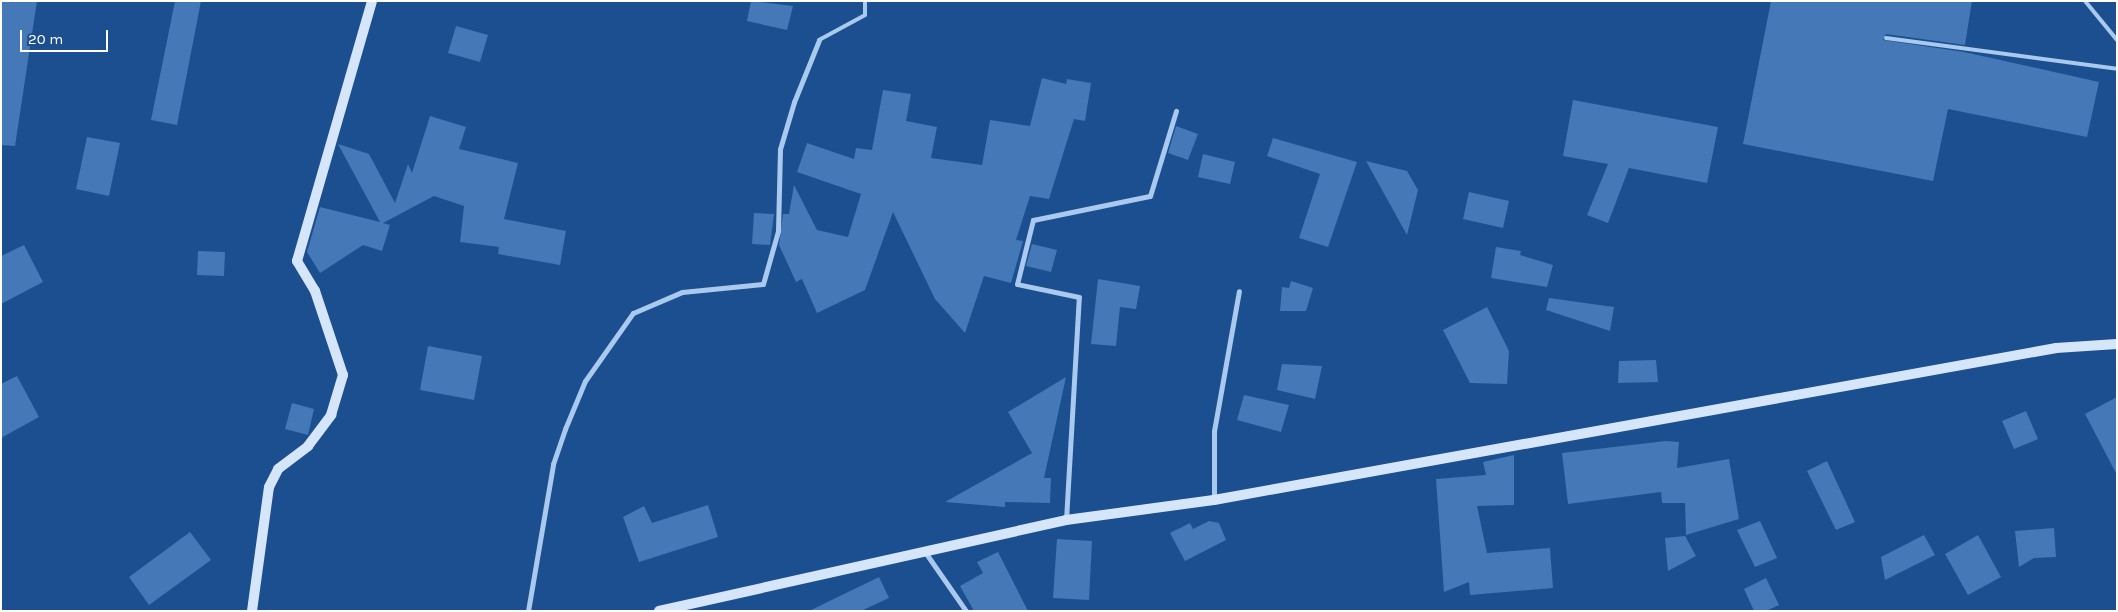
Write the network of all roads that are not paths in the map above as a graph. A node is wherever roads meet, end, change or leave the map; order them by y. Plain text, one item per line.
1 (372, 1) edge
2 (865, 1) edge
3 (2086, 1) edge
4 (1886, 38) dead end
5 (819, 40) joint
6 (2117, 40) edge
7 (2117, 68) edge
8 (1176, 112) dead end
9 (1238, 292) dead end
10 (2117, 344) edge
11 (1214, 500) junction
12 (1066, 520) junction
13 (924, 552) junction
14 (252, 611) edge
15 (528, 611) edge
16 (659, 611) edge
17 (966, 611) edge

1 - 14 main road
2 - 5 lane
3 - 6 lane
4 - 7 lane
5 - 15 street
8 - 12 street
9 - 11 street
10 - 11 main road
11 - 12 main road
12 - 13 main road
13 - 16 main road
13 - 17 street

